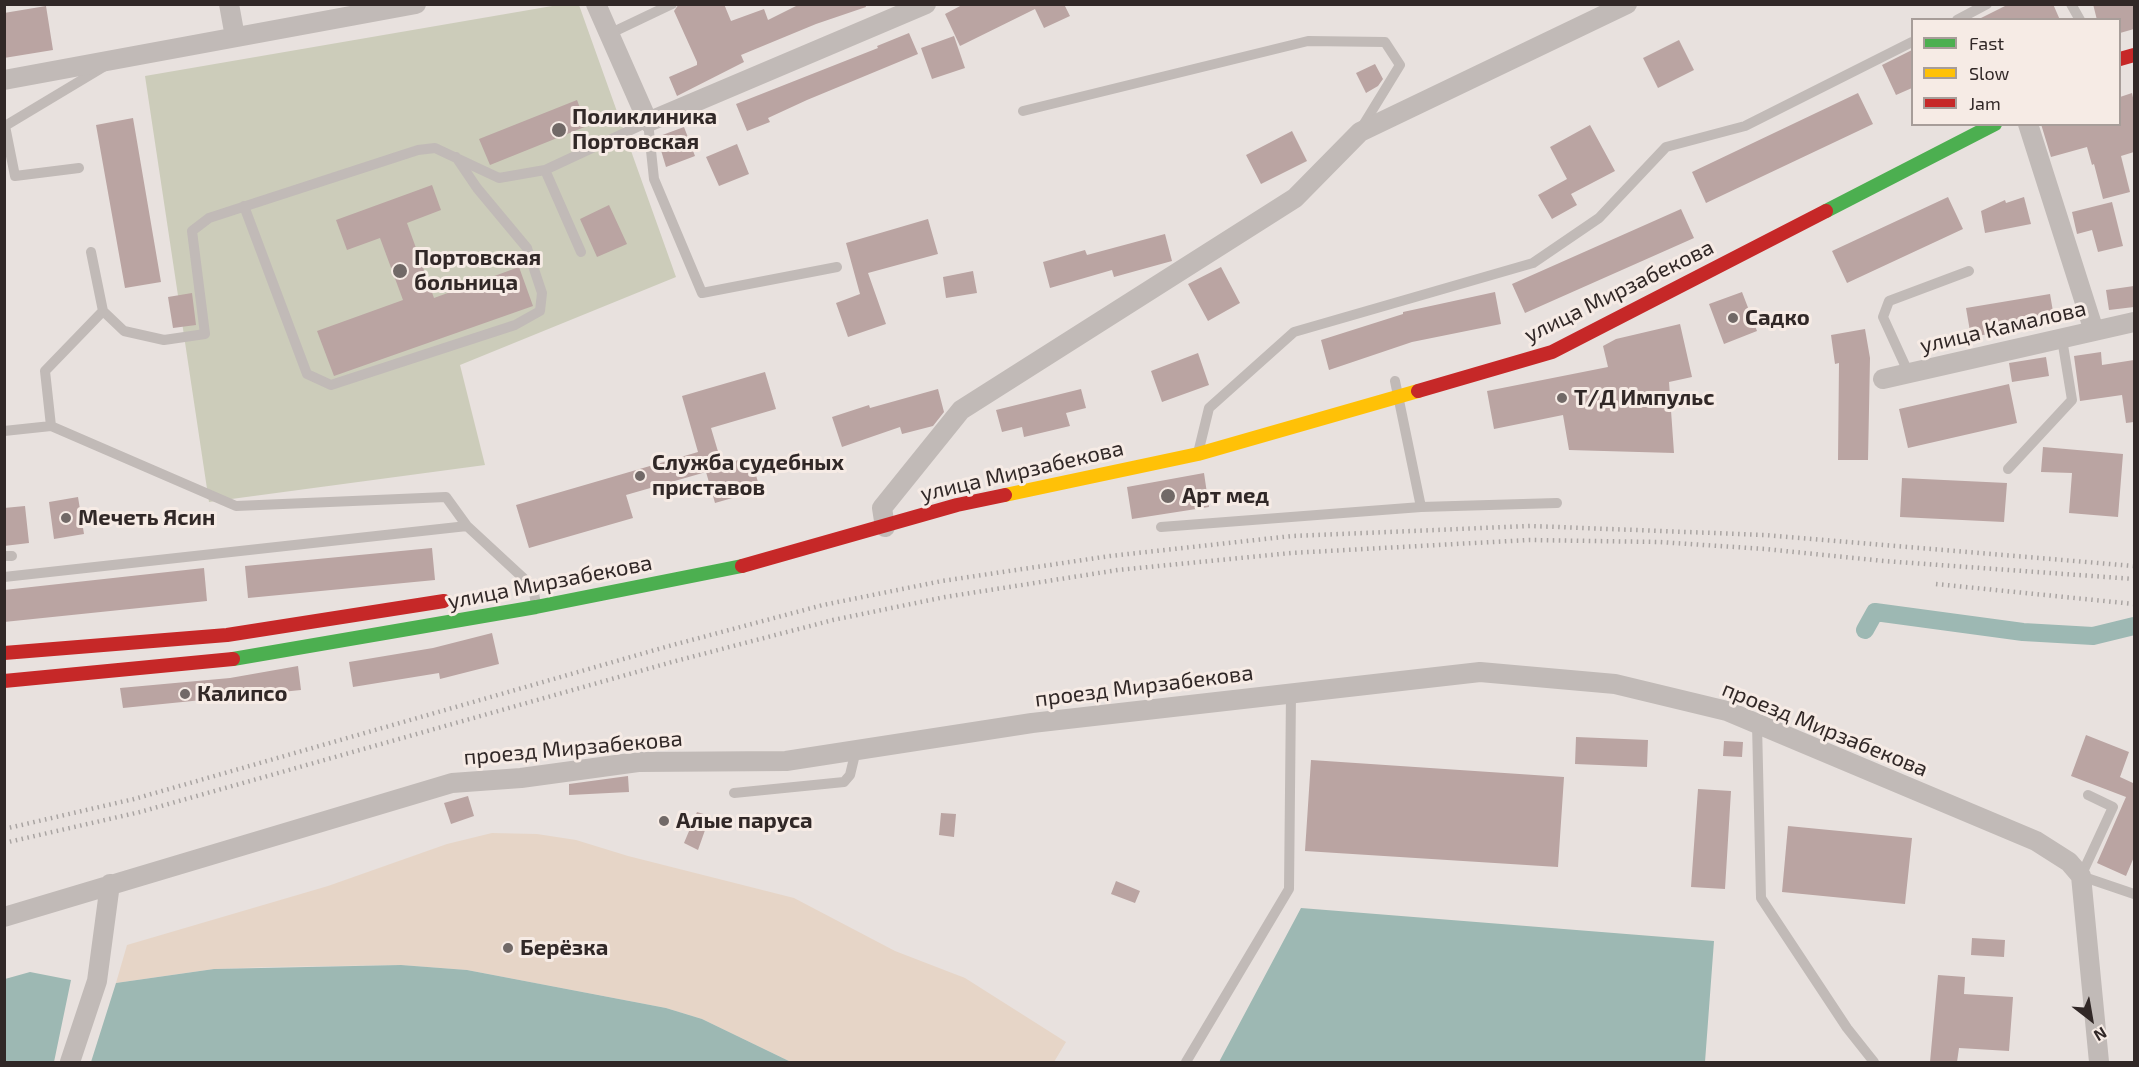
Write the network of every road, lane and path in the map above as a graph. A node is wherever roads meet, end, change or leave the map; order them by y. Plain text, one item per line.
1 (229, 4) edge
2 (416, 4) edge
3 (596, 4) edge
4 (672, 4) edge
5 (927, 4) edge
6 (1627, 4) edge
7 (1987, 4) edge
8 (2071, 4) edge
9 (1961, 18) edge
10 (2079, 18) edge
11 (609, 34) junction
12 (235, 38) junction
13 (1911, 43) edge
14 (121, 57) junction
15 (4, 80) edge
16 (1023, 111) dead end
17 (648, 122) junction
18 (1991, 126) edge
19 (2029, 126) edge
20 (1360, 132) junction
21 (456, 157) junction
22 (79, 168) dead end
23 (544, 170) junction
24 (244, 206) junction
25 (91, 252) dead end
26 (581, 252) dead end
27 (837, 267) dead end
28 (1969, 272) dead end
29 (103, 311) junction
30 (2134, 322) edge
31 (2094, 331) junction
32 (2062, 339) junction
33 (1909, 374) junction
34 (1883, 379) dead end
35 (1390, 383) joint
36 (1399, 397) junction
37 (51, 426) junction
38 (4, 431) edge
39 (1198, 451) junction
40 (2008, 470) dead end
41 (1035, 474) dead end
42 (903, 501) dead end
43 (1557, 503) dead end
44 (1421, 507) junction
45 (880, 515) junction
46 (467, 526) junction
47 (1161, 527) dead end
48 (4, 577) edge
49 (539, 586) junction
50 (509, 591) dead end
51 (462, 598) dead end
52 (536, 607) junction
53 (4, 653) edge
54 (4, 681) edge
55 (1291, 693) junction
56 (1757, 724) junction
57 (856, 750) junction
58 (734, 792) dead end
59 (2088, 795) dead end
60 (2081, 876) junction
61 (110, 884) junction
62 (2134, 894) edge
63 (4, 917) edge
64 (70, 1062) edge
65 (1186, 1062) edge
66 (1874, 1062) edge
67 (2099, 1062) edge

1 - 12 street
2 - 12 street
3 - 11 street
4 - 11 lane
5 - 17 street
6 - 20 street
7 - 9 lane
8 - 10 lane
11 - 17 street
12 - 14 street
13 - 39 lane
14 - 15 street
14 - 22 lane
16 - 20 lane
17 - 23 lane
17 - 27 lane
18 - 36 main road, улица Мирзабекова
19 - 31 street
20 - 45 street
21 - 23 lane
21 - 24 lane
21 - 24 lane
23 - 26 lane
24 - 29 lane
25 - 29 lane
28 - 33 lane
29 - 37 lane
30 - 31 street, улица Камалова
31 - 32 street, улица Камалова
32 - 33 street, улица Камалова
32 - 40 lane
33 - 34 street, улица Камалова
35 - 36 lane
35 - 39 main road, улица Мирзабекова
36 - 39 main road, улица Мирзабекова
36 - 44 lane
37 - 38 lane
37 - 46 lane
39 - 41 main road, улица Мирзабекова
39 - 45 main road, улица Мирзабекова
42 - 45 main road, улица Мирзабекова
43 - 44 lane
44 - 47 lane
45 - 52 main road, улица Мирзабекова
46 - 48 lane
46 - 49 lane
49 - 50 main road, улица Мирзабекова
49 - 52 lane
51 - 53 main road, улица Мирзабекова
52 - 54 main road, улица Мирзабекова
55 - 56 street, проезд Мирзабекова
55 - 57 street, проезд Мирзабекова
55 - 65 lane
56 - 60 street, проезд Мирзабекова
56 - 66 lane
57 - 58 lane
57 - 61 street, проезд Мирзабекова
59 - 60 lane
60 - 62 lane
60 - 67 street
61 - 63 street, проезд Мирзабекова
61 - 64 street

